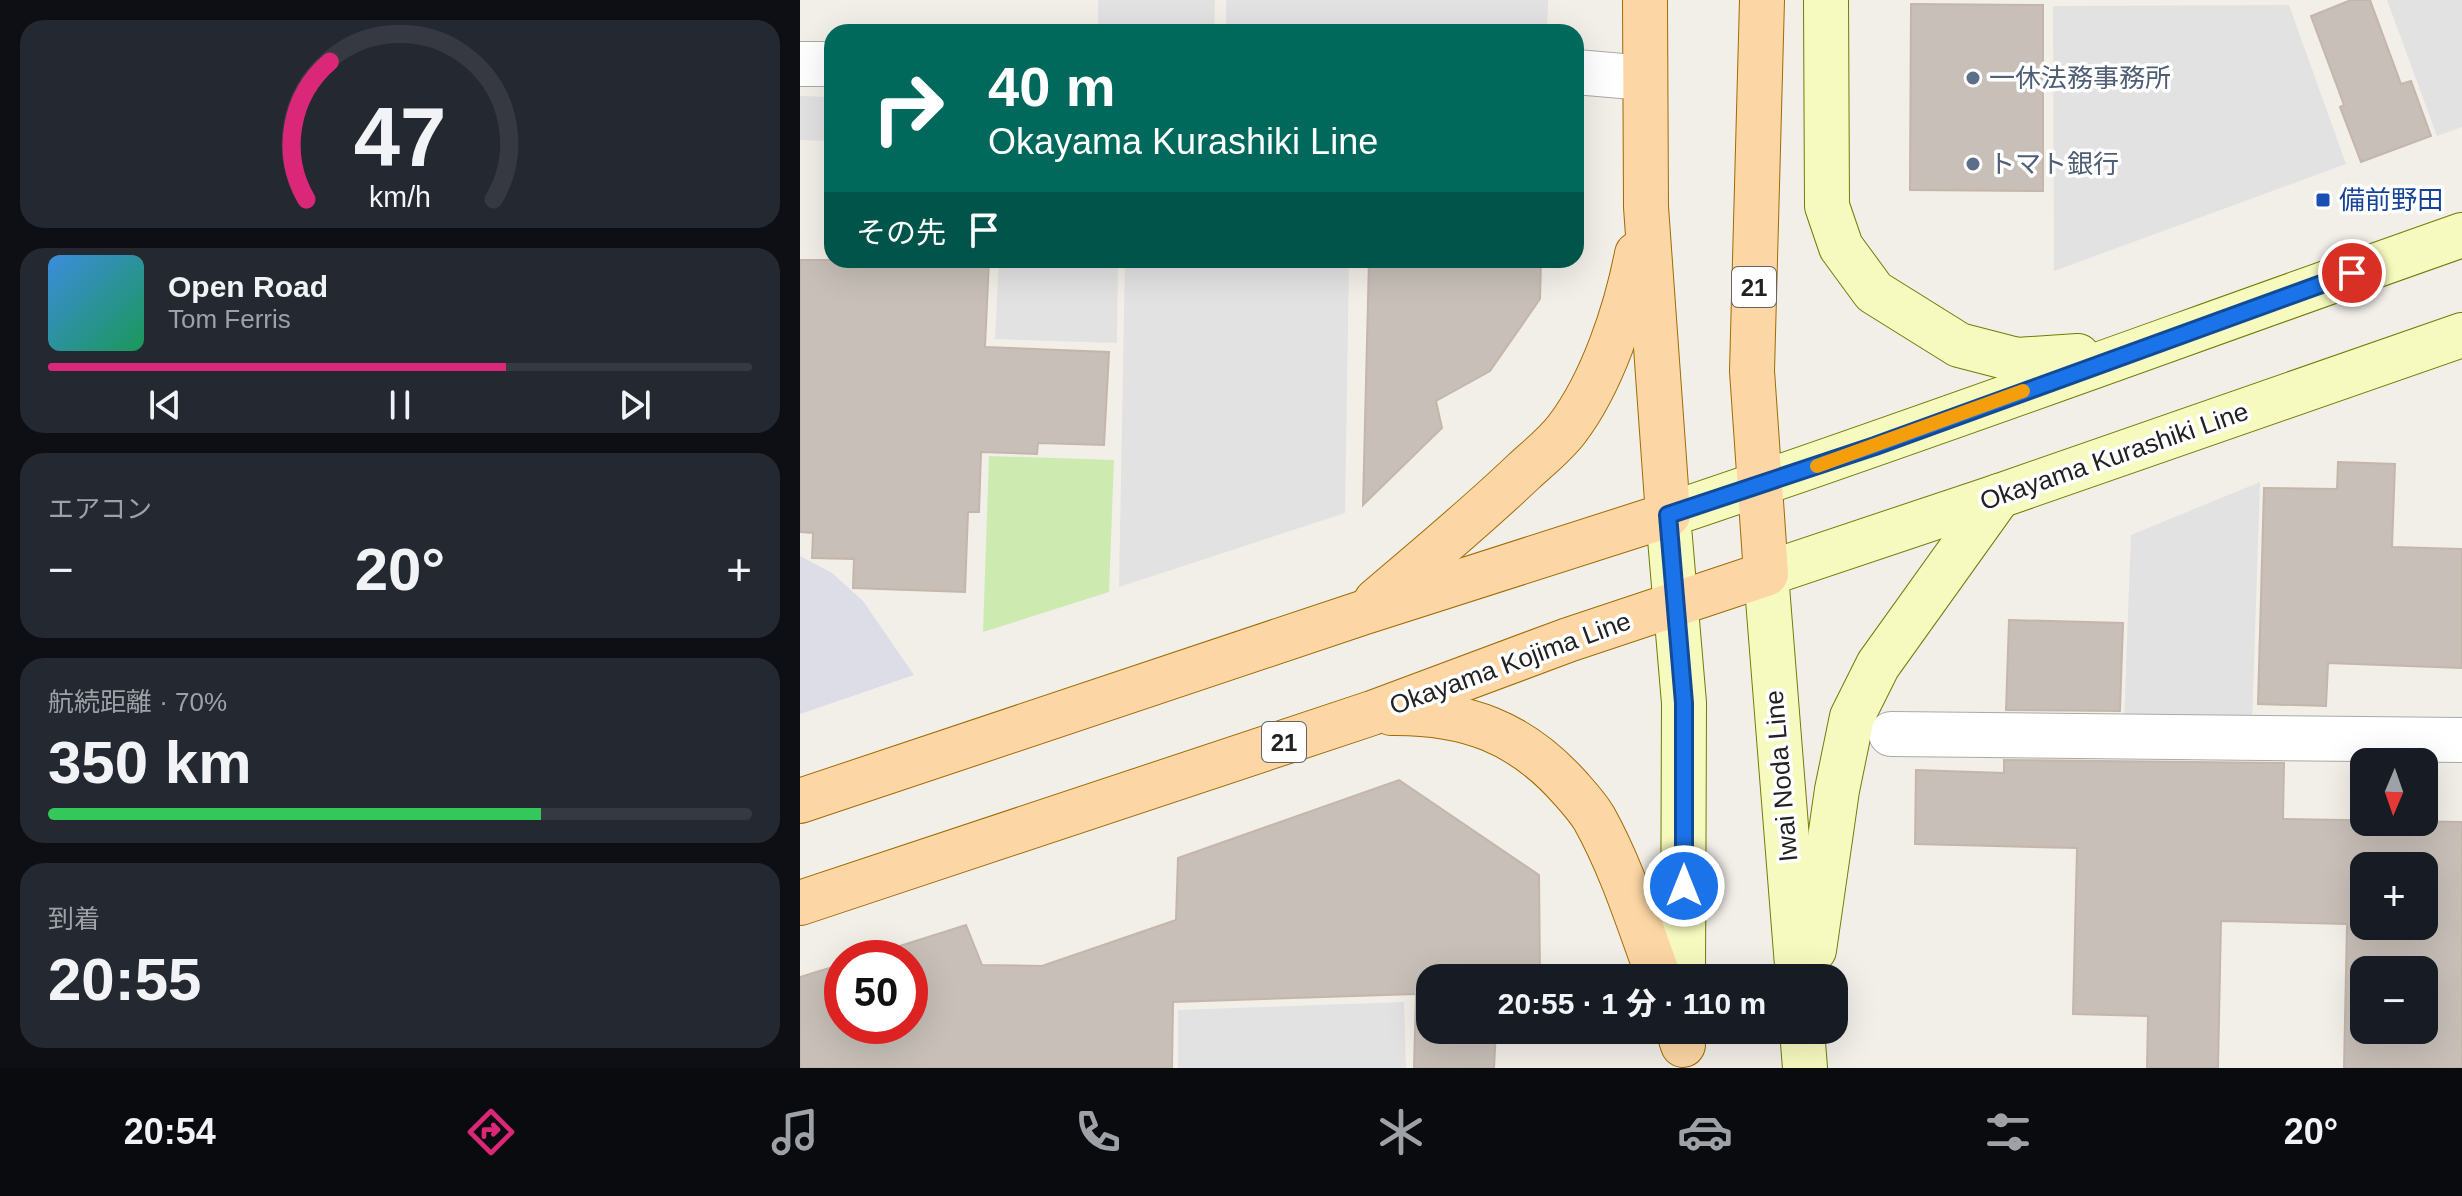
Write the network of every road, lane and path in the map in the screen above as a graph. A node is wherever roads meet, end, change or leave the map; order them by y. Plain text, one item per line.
1 (1645, 0) edge
2 (1762, 0) edge
3 (1826, 0) edge
4 (800, 64) edge
5 (824, 64) edge
6 (1584, 73) edge
7 (1645, 78) junction
8 (1646, 207) junction
9 (2462, 235) edge
10 (2462, 335) edge
11 (2127, 353) junction
12 (1760, 485) junction
13 (1999, 496) junction
14 (1668, 515) junction
15 (1766, 574) junction
16 (1675, 604) junction
17 (1362, 613) junction
18 (1372, 713) junction
19 (1891, 734) dead end
20 (2462, 740) edge
21 (800, 801) edge
22 (800, 903) edge
23 (1654, 964) edge
24 (1683, 964) edge
25 (1797, 964) edge
26 (1812, 964) edge

1 - 7 main road
2 - 12 main road, 21
3 - 11 main road
4 - 5 street
6 - 7 street
7 - 8 main road
8 - 14 main road
8 - 17 main road
9 - 11 main road
10 - 13 main road, Okayama Kurashiki Line
11 - 12 main road
12 - 14 main road
12 - 15 main road, 21
13 - 15 main road, Okayama Kurashiki Line
13 - 26 main road
14 - 16 main road
14 - 17 main road
15 - 16 main road, Okayama Kojima Line / 21
15 - 25 main road, Iwai Noda Line
16 - 18 main road, Okayama Kojima Line / 21
16 - 24 main road
17 - 21 main road
18 - 22 main road, Okayama Kojima Line / 21
18 - 23 main road
19 - 20 street

